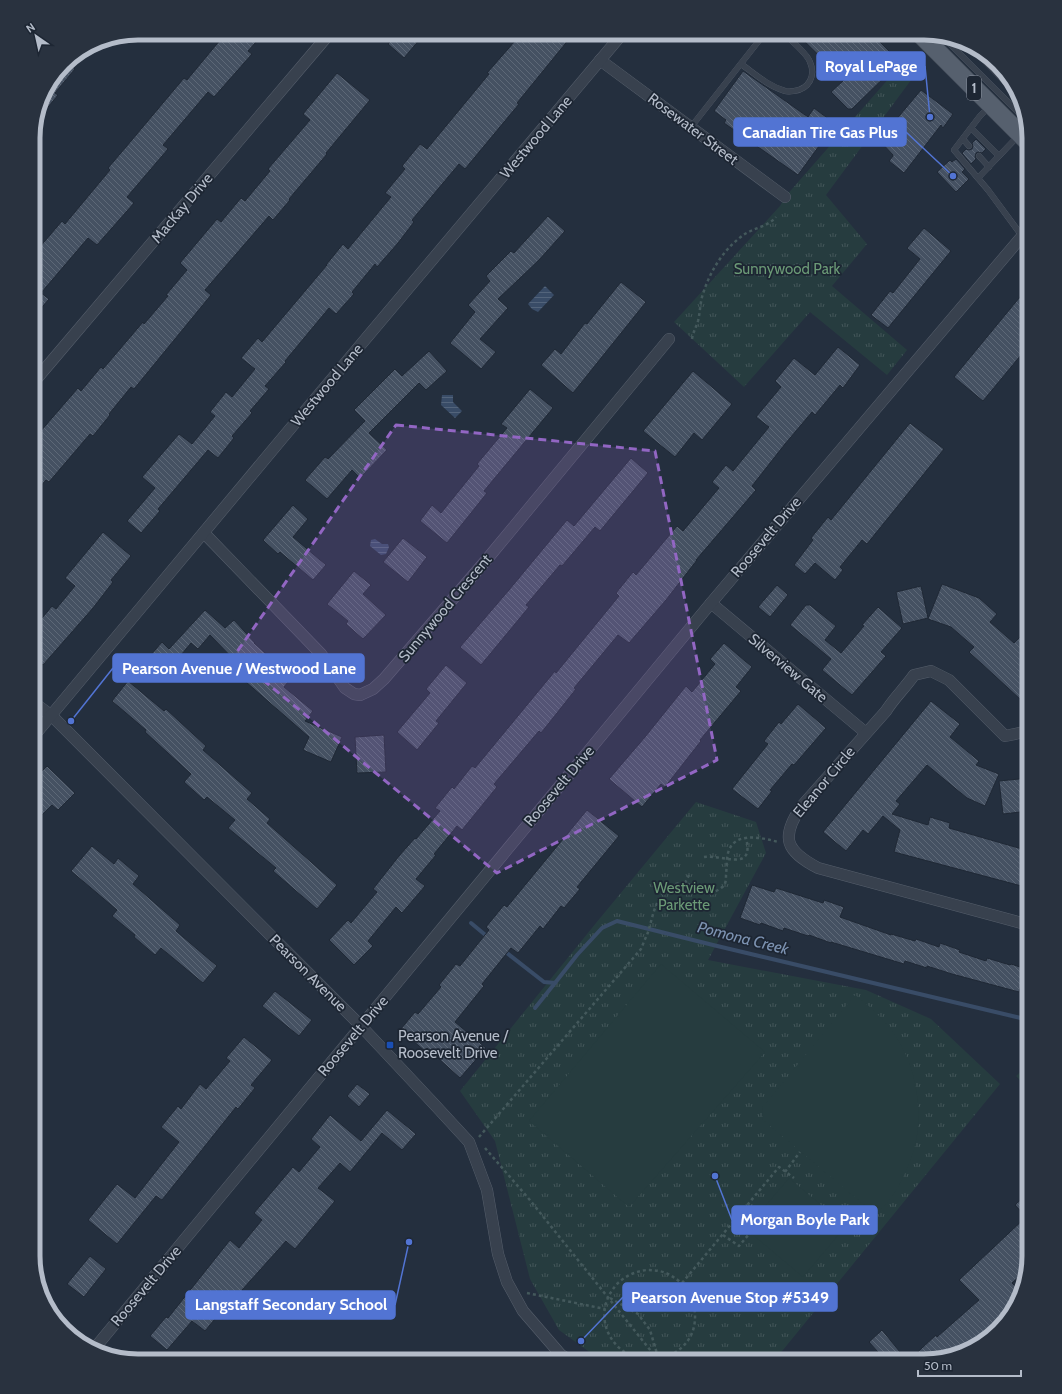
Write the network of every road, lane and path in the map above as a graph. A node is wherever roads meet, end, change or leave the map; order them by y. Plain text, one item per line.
1 (324, 40) edge
2 (617, 40) edge
3 (760, 40) edge
4 (792, 40) edge
5 (926, 40) edge
6 (949, 43) edge
7 (600, 60) junction
8 (985, 62) edge
9 (741, 64) junction
10 (1001, 78) edge
11 (991, 105) junction
12 (1019, 113) edge
13 (691, 128) junction
14 (971, 128) junction
15 (1022, 137) edge
16 (963, 138) junction
17 (1022, 140) edge
18 (969, 146) dead end
19 (979, 156) dead end
20 (999, 156) junction
21 (989, 167) junction
22 (978, 178) junction
23 (785, 197) dead end
24 (776, 217) dead end
25 (1022, 229) edge
26 (1022, 236) edge
27 (669, 339) dead end
28 (692, 339) dead end
29 (40, 375) edge
30 (204, 533) junction
31 (711, 602) junction
32 (40, 707) edge
33 (52, 716) junction
34 (40, 729) edge
35 (1022, 732) edge
36 (866, 733) junction
37 (746, 838) junction
38 (791, 846) junction
39 (704, 857) dead end
40 (727, 858) junction
41 (690, 873) dead end
42 (685, 883) junction
43 (1022, 923) edge
44 (362, 1026) junction
45 (479, 1137) dead end
46 (483, 1146) dead end
47 (800, 1152) dead end
48 (785, 1172) junction
49 (794, 1178) dead end
50 (750, 1233) dead end
51 (724, 1235) junction
52 (682, 1283) junction
53 (527, 1293) dead end
54 (608, 1297) junction
55 (605, 1309) junction
56 (97, 1345) edge
57 (560, 1354) edge
58 (627, 1354) edge
59 (654, 1354) edge
60 (657, 1354) edge
61 (673, 1354) edge

1 - 29 street, MacKay Drive
2 - 7 street, Westwood Lane
3 - 9 lane
4 - 9 lane
5 - 11 main road, 1
6 - 12 lane
7 - 13 street, Rosewater Street
7 - 30 street, Westwood Lane
8 - 10 lane
9 - 13 lane
11 - 14 lane
11 - 15 main road, 1
13 - 23 street, Rosewater Street
14 - 16 lane
14 - 20 lane
16 - 18 lane
16 - 22 lane
17 - 20 lane
19 - 21 lane
20 - 21 lane
21 - 22 lane
22 - 25 lane
24 - 28 path
26 - 31 street, Roosevelt Drive
27 - 30 street, Sunnywood Crescent
30 - 33 street, Westwood Lane
31 - 36 street, Silverview Gate
31 - 44 street, Roosevelt Drive
32 - 33 street, Pearson Avenue
33 - 34 street, Westwood Lane
33 - 44 street, Pearson Avenue
35 - 36 street, Eleanor Circle
36 - 38 street, Eleanor Circle
37 - 38 path
37 - 40 path
37 - 40 path
38 - 43 street
39 - 40 path
40 - 42 path
41 - 42 path
42 - 45 path
44 - 56 street, Roosevelt Drive
44 - 57 street, Pearson Avenue
46 - 54 path
47 - 48 path
48 - 49 path
48 - 51 path
50 - 51 path
51 - 52 path
52 - 54 path
52 - 61 path
53 - 55 path
54 - 55 path
54 - 59 path
54 - 60 path
55 - 58 path

